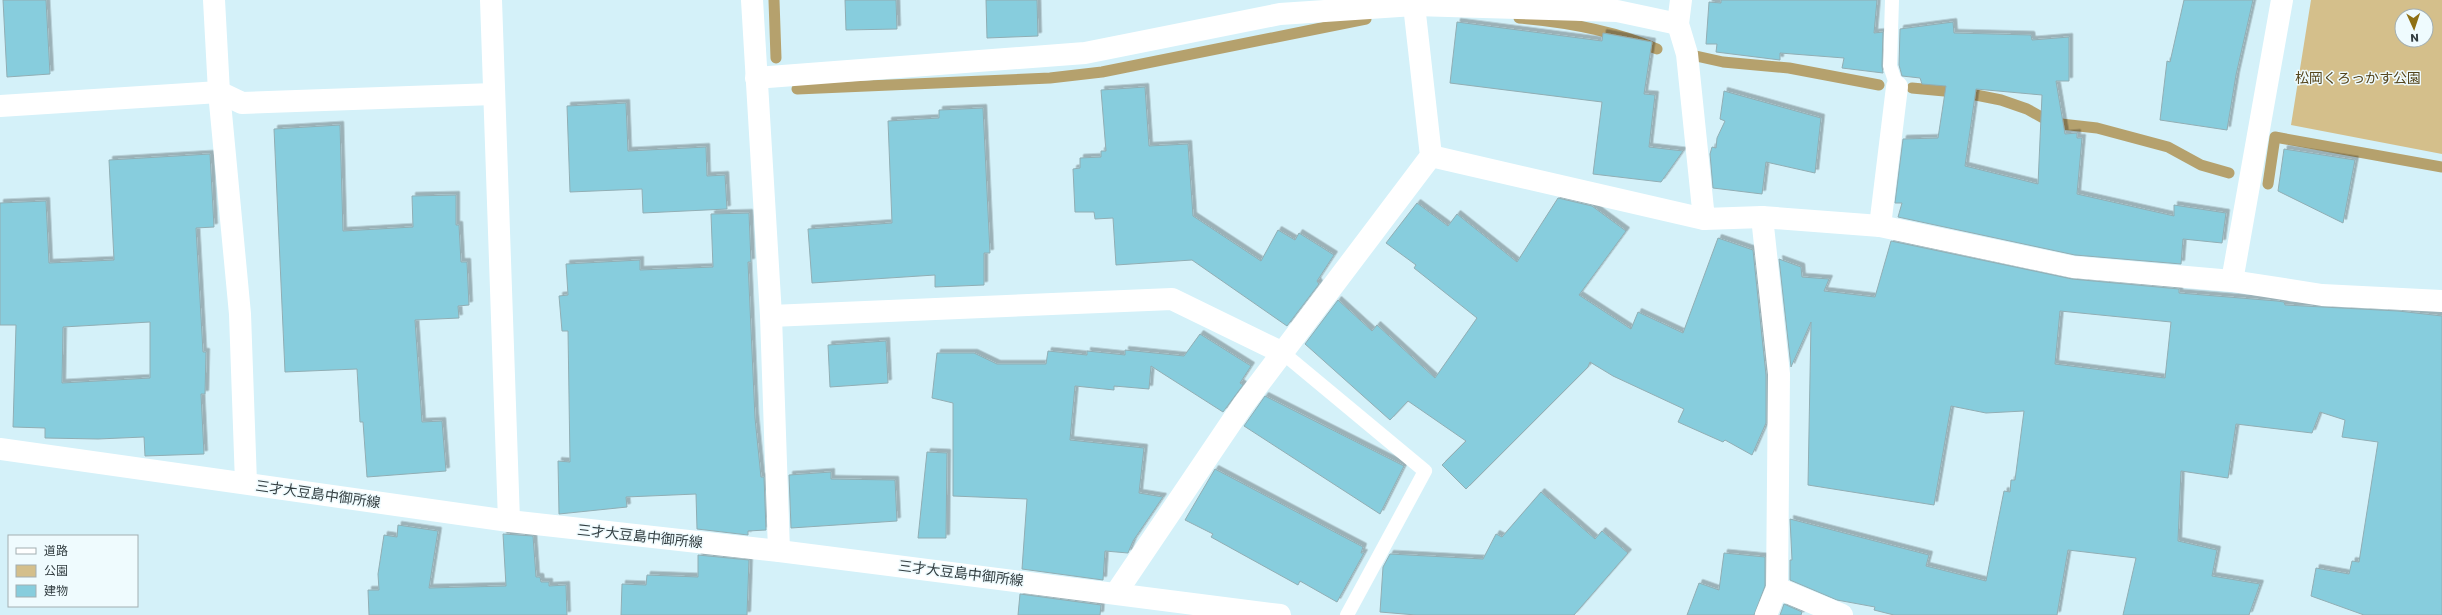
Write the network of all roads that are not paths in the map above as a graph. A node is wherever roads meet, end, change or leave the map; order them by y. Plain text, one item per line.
1 (214, 0) edge
2 (491, 0) edge
3 (752, 0) edge
4 (1681, 0) edge
5 (1892, 0) edge
6 (2282, 0) edge
7 (1414, 5) junction
8 (1678, 24) junction
9 (756, 78) junction
10 (1897, 86) joint
11 (219, 92) junction
12 (494, 94) junction
13 (0, 106) edge
14 (1432, 156) junction
15 (1762, 218) junction
16 (1704, 219) junction
17 (1880, 226) junction
18 (2232, 281) junction
19 (2442, 301) edge
20 (771, 316) junction
21 (1283, 353) junction
22 (0, 449) edge
23 (246, 483) junction
24 (509, 521) junction
25 (779, 550) junction
26 (1777, 588) junction
27 (1116, 593) junction
28 (1280, 615) edge
29 (1347, 615) edge
30 (1766, 615) edge
31 (1842, 615) edge

1 - 11 street
2 - 12 street
3 - 9 street
4 - 8 street
5 - 10 lane
6 - 18 street
7 - 8 street
7 - 9 street
7 - 14 street
8 - 16 street
9 - 20 street
10 - 17 street
11 - 12 street
11 - 13 street
11 - 23 street
12 - 24 street
14 - 16 street
14 - 21 street
15 - 16 street
15 - 17 street
15 - 26 street
17 - 18 street
18 - 19 street
20 - 21 street
20 - 25 street
21 - 27 street
21 - 29 lane
22 - 23 street, 三才大豆島中御所線
23 - 24 street, 三才大豆島中御所線
24 - 25 street, 三才大豆島中御所線
25 - 27 street, 三才大豆島中御所線
26 - 30 street
26 - 31 street
27 - 28 street, 三才大豆島中御所線

